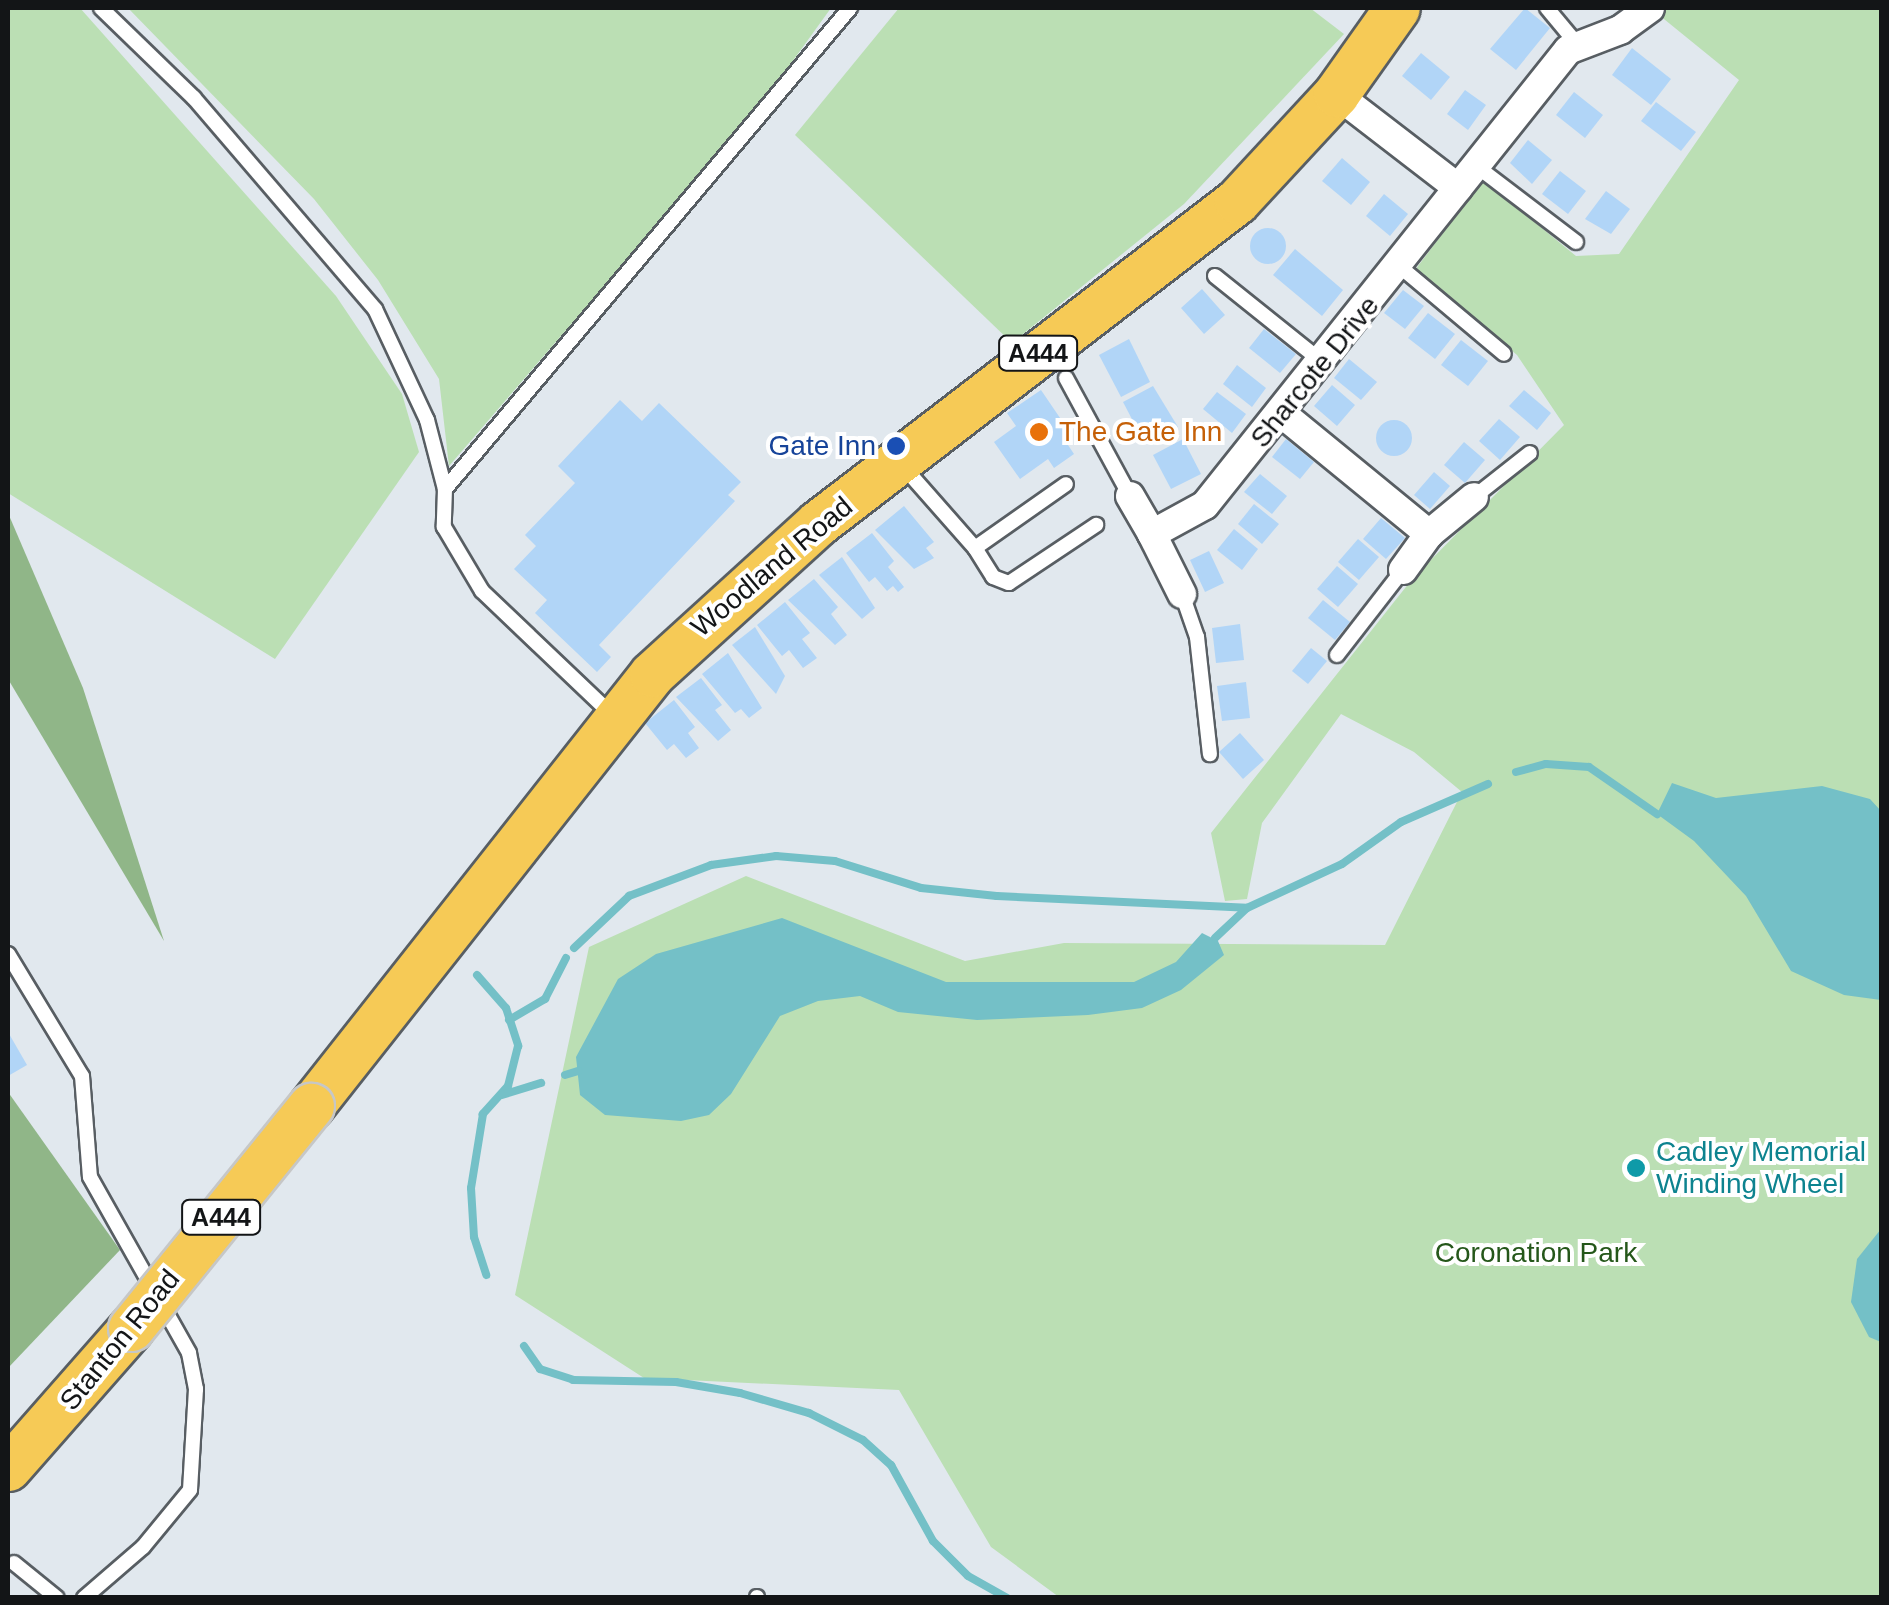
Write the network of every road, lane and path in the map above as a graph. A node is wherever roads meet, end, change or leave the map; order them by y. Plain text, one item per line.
1 (101, 8) edge
2 (850, 8) edge
3 (1397, 8) edge
4 (1546, 8) edge
5 (1650, 8) edge
6 (1577, 44) junction
7 (1336, 94) junction
8 (1467, 177) junction
9 (1576, 242) dead end
10 (1398, 266) junction
11 (1216, 276) dead end
12 (1504, 354) dead end
13 (1321, 361) junction
14 (1066, 378) dead end
15 (1280, 412) junction
16 (1530, 453) dead end
17 (900, 463) junction
18 (1066, 484) dead end
19 (445, 489) junction
20 (1130, 496) joint
21 (1474, 498) joint
22 (1096, 525) dead end
23 (1152, 534) junction
24 (1429, 534) junction
25 (975, 548) junction
26 (1404, 570) joint
27 (1182, 594) joint
28 (1336, 654) dead end
29 (615, 718) junction
30 (1210, 754) dead end
31 (8, 954) edge
32 (413, 973) joint
33 (8, 1468) edge
34 (14, 1563) dead end
35 (57, 1598) edge
36 (84, 1598) edge

1 - 19 lane
2 - 19 lane
3 - 7 highway, Woodland Road / A444
4 - 6 lane
5 - 6 street
6 - 8 street, Sharcote Drive
7 - 8 street
7 - 17 highway, Woodland Road / A444
8 - 9 lane
8 - 10 street, Sharcote Drive
10 - 12 lane
10 - 13 street, Sharcote Drive
11 - 13 lane
13 - 15 street, Sharcote Drive
14 - 20 lane
15 - 23 street, Sharcote Drive
15 - 24 street
16 - 21 lane
17 - 25 lane
17 - 29 highway, Woodland Road / A444
18 - 25 lane
19 - 29 lane
20 - 23 street
21 - 24 street
22 - 25 lane
23 - 27 street
24 - 26 street
26 - 28 lane
27 - 30 lane
29 - 32 highway, Woodland Road / A444
31 - 36 lane
32 - 33 highway, Stanton Road / A444, bridge
34 - 35 lane

